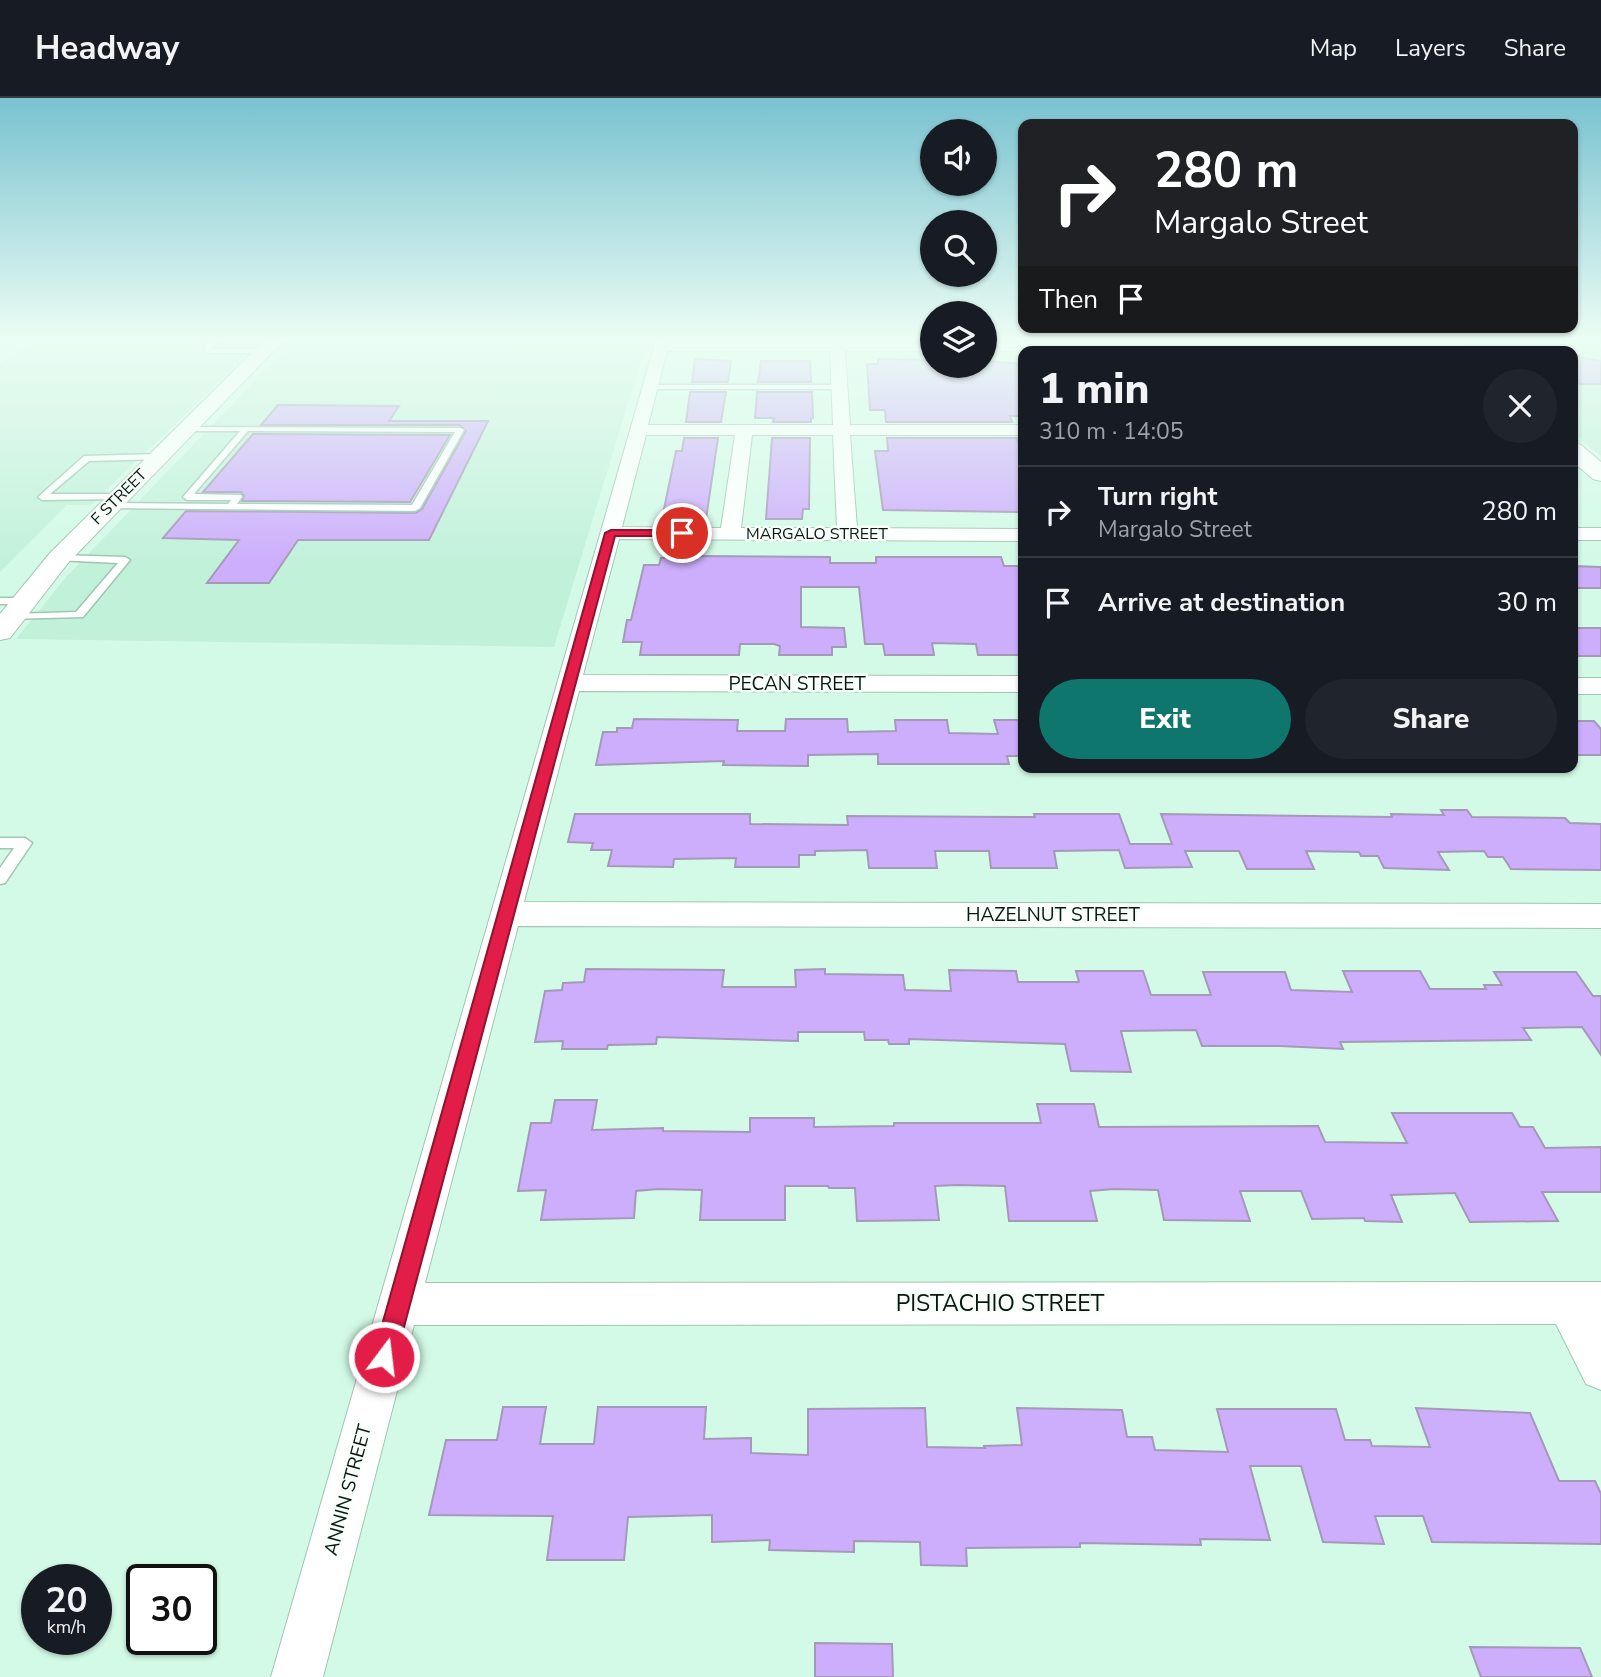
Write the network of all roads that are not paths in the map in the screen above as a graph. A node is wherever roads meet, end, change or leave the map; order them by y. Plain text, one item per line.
1 (202, 414) edge
2 (642, 414) edge
3 (840, 414) edge
4 (187, 429) junction
5 (246, 429) junction
6 (638, 429) junction
7 (744, 430) junction
8 (841, 430) junction
9 (1018, 430) edge
10 (1578, 454) edge
11 (159, 457) junction
12 (1601, 474) edge
13 (115, 501) junction
14 (230, 507) junction
15 (611, 533) junction
16 (730, 534) junction
17 (847, 534) junction
18 (1578, 534) edge
19 (1601, 534) edge
20 (1018, 535) edge
21 (59, 558) junction
22 (9, 613) edge
23 (569, 683) junction
24 (1018, 684) edge
25 (1578, 686) edge
26 (1601, 686) edge
27 (0, 843) edge
28 (0, 879) edge
29 (506, 914) junction
30 (1601, 916) edge
31 (1584, 1303) edge
32 (399, 1304) junction
33 (1601, 1369) edge
34 (297, 1677) edge

1 - 4 street, F STREET
2 - 6 street, ANNIN STREET
3 - 8 street
4 - 5 lane
4 - 11 street, F STREET
5 - 14 lane
5 - 14 lane
6 - 7 street
6 - 15 street, ANNIN STREET
7 - 8 street
7 - 16 street
8 - 9 street
8 - 17 street
10 - 12 street
11 - 13 street, F STREET
11 - 13 lane
13 - 14 lane
13 - 21 street, F STREET
15 - 16 street, MARGALO STREET
15 - 23 street, ANNIN STREET
16 - 17 street, MARGALO STREET
17 - 20 street, MARGALO STREET
18 - 19 street
21 - 22 street, F STREET
21 - 22 lane
23 - 24 street, PECAN STREET
23 - 29 street, ANNIN STREET
25 - 26 street
27 - 28 lane
29 - 30 street, HAZELNUT STREET
29 - 32 street, ANNIN STREET
31 - 32 street, PISTACHIO STREET
31 - 33 street
32 - 34 street, ANNIN STREET

